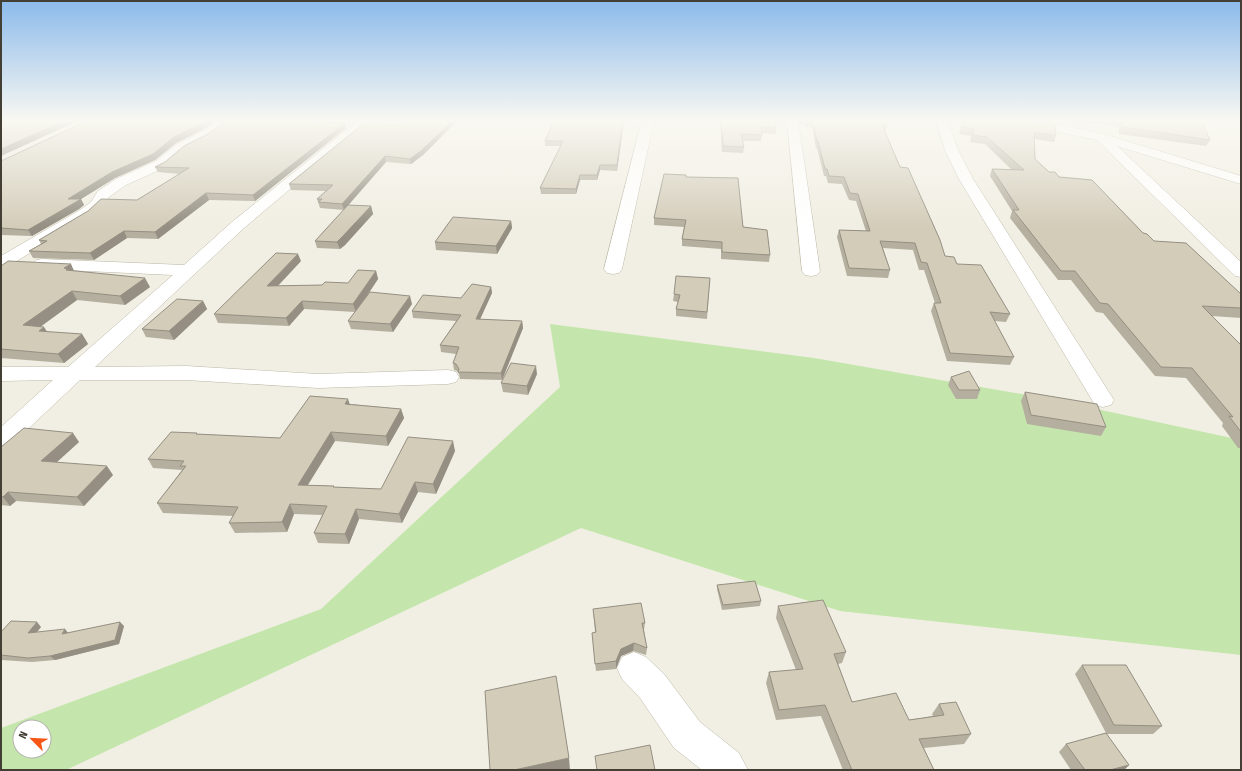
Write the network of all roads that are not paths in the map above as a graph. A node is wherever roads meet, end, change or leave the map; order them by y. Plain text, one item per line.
1 (170, 156) edge
2 (321, 156) edge
3 (640, 156) edge
4 (797, 156) edge
5 (954, 156) edge
6 (1122, 156) edge
7 (1169, 156) edge
8 (1241, 180) edge
9 (2, 263) edge
10 (613, 269) dead end
11 (189, 270) junction
12 (811, 271) dead end
13 (1241, 272) edge
14 (1, 374) edge
15 (75, 374) junction
16 (448, 377) dead end
17 (1103, 400) dead end
18 (1, 440) edge
19 (634, 668) dead end
20 (730, 770) edge

1 - 9 street
2 - 11 street
3 - 10 street
4 - 12 street
5 - 17 street
6 - 13 street
7 - 8 street
9 - 11 street
11 - 15 street
14 - 15 street
15 - 16 street
15 - 18 street
19 - 20 street

